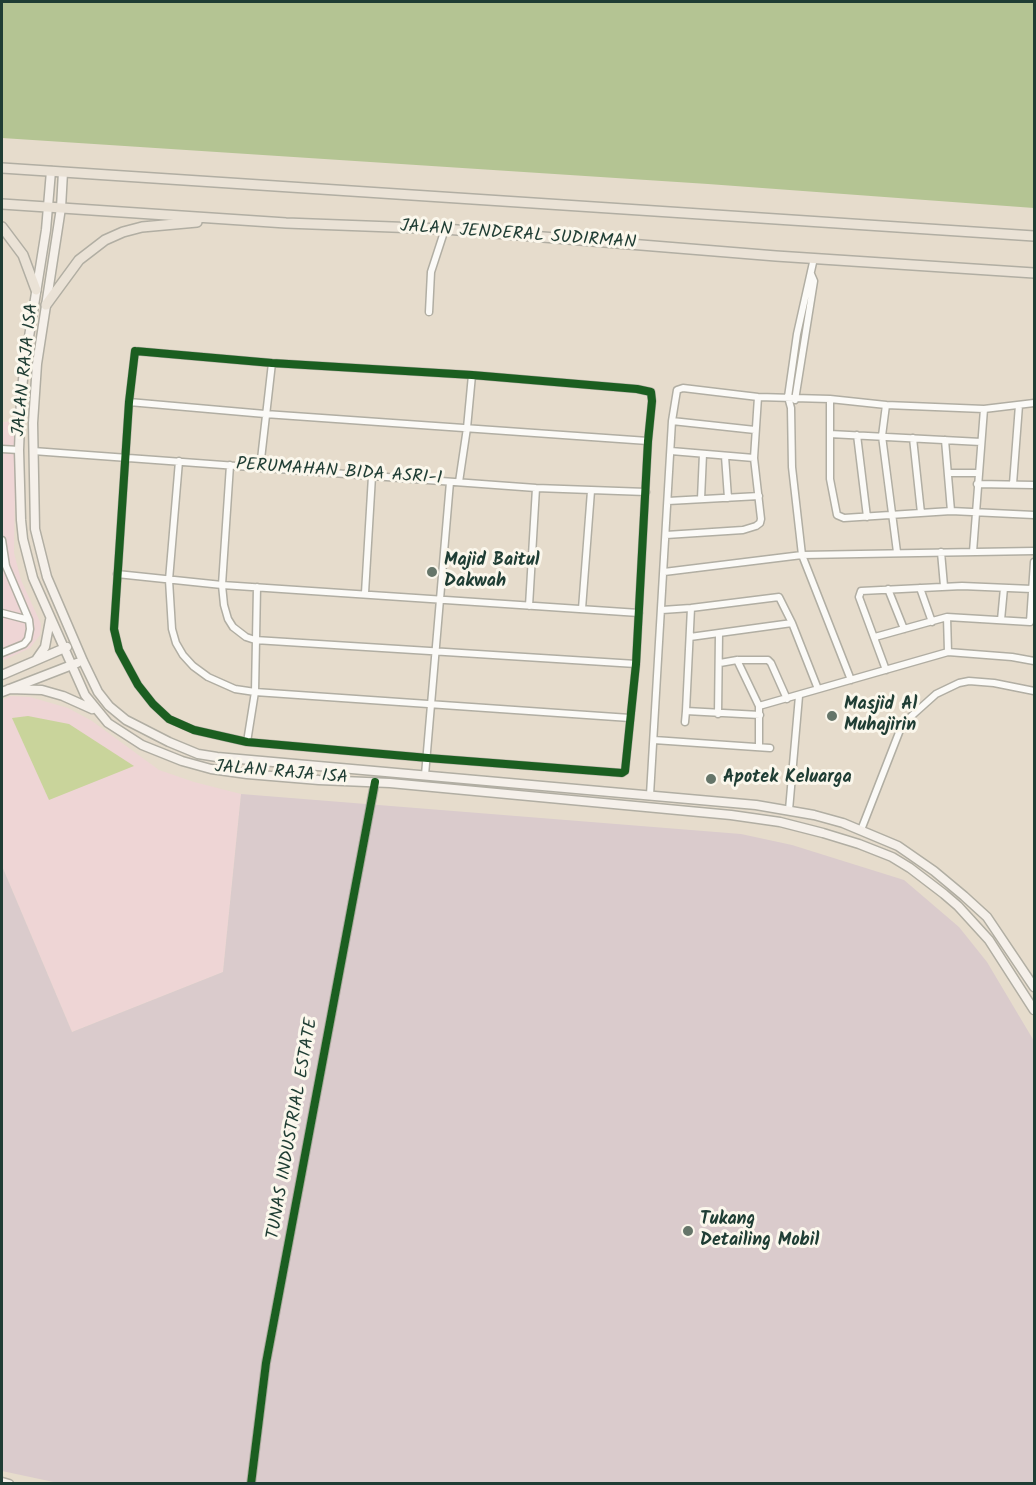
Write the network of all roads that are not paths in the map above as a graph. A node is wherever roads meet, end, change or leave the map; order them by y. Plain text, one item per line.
1 (2, 168) edge
2 (51, 171) junction
3 (63, 172) junction
4 (2, 204) edge
5 (48, 207) junction
6 (61, 208) junction
7 (229, 219) junction
8 (2, 227) edge
9 (445, 229) junction
10 (1035, 236) edge
11 (814, 258) junction
12 (1035, 273) edge
13 (811, 279) junction
14 (36, 290) junction
15 (46, 305) junction
16 (429, 312) dead end
17 (272, 363) junction
18 (792, 369) junction
19 (800, 370) junction
20 (472, 375) junction
21 (758, 397) junction
22 (788, 397) junction
23 (796, 398) junction
24 (831, 399) junction
25 (129, 402) junction
26 (1035, 403) edge
27 (886, 405) junction
28 (1020, 405) junction
29 (792, 408) junction
30 (984, 409) junction
31 (265, 414) junction
32 (672, 421) junction
33 (467, 428) junction
34 (756, 430) junction
35 (830, 434) junction
36 (857, 435) junction
37 (882, 436) junction
38 (913, 438) junction
39 (945, 440) junction
40 (648, 441) junction
41 (981, 442) junction
42 (2, 449) edge
43 (19, 450) junction
44 (33, 451) junction
45 (671, 451) junction
46 (703, 454) junction
47 (725, 456) junction
48 (125, 457) junction
49 (754, 458) junction
50 (179, 461) junction
51 (230, 465) junction
52 (260, 468) junction
53 (948, 473) junction
54 (978, 473) junction
55 (372, 476) junction
56 (450, 482) junction
57 (459, 482) junction
58 (977, 484) junction
59 (1013, 484) junction
60 (1035, 485) edge
61 (536, 488) junction
62 (591, 491) junction
63 (646, 492) junction
64 (759, 496) junction
65 (728, 498) junction
66 (701, 499) junction
67 (668, 501) junction
68 (951, 511) junction
69 (976, 511) junction
70 (921, 513) junction
71 (892, 514) junction
72 (1035, 515) edge
73 (867, 517) junction
74 (666, 535) junction
75 (2, 540) edge
76 (1035, 551) edge
77 (897, 552) junction
78 (941, 552) junction
79 (973, 552) junction
80 (802, 555) junction
81 (1035, 562) edge
82 (664, 572) junction
83 (117, 574) junction
84 (169, 580) junction
85 (222, 585) junction
86 (257, 586) junction
87 (945, 586) junction
88 (920, 588) junction
89 (1004, 588) junction
90 (888, 589) junction
91 (1032, 590) junction
92 (365, 593) junction
93 (440, 600) junction
94 (529, 606) junction
95 (691, 608) junction
96 (582, 609) junction
97 (662, 610) junction
98 (2, 613) edge
99 (639, 613) junction
100 (50, 617) junction
101 (947, 618) junction
102 (29, 620) junction
103 (1001, 620) junction
104 (932, 622) junction
105 (792, 624) junction
106 (904, 629) junction
107 (719, 634) junction
108 (690, 637) junction
109 (875, 637) junction
110 (255, 640) junction
111 (76, 644) junction
112 (2, 646) edge
113 (64, 648) junction
114 (9, 650) junction
115 (436, 652) junction
116 (948, 652) junction
117 (2, 653) edge
118 (737, 660) junction
119 (1035, 660) edge
120 (36, 661) junction
121 (83, 661) junction
122 (720, 663) junction
123 (636, 664) junction
124 (72, 665) junction
125 (886, 670) junction
126 (2, 675) edge
127 (851, 680) junction
128 (818, 689) junction
129 (5, 691) edge
130 (1035, 691) edge
131 (255, 692) junction
132 (799, 696) junction
133 (787, 699) junction
134 (431, 703) junction
135 (759, 706) junction
136 (686, 711) junction
137 (98, 713) junction
138 (718, 714) junction
139 (760, 715) junction
140 (630, 718) junction
141 (685, 722) dead end
142 (654, 740) junction
143 (247, 742) junction
144 (759, 747) junction
145 (770, 748) dead end
146 (428, 758) junction
147 (376, 771) junction
148 (425, 775) junction
149 (375, 782) junction
150 (650, 795) junction
151 (789, 810) junction
152 (861, 830) junction
153 (934, 871) junction
154 (927, 880) junction
155 (1035, 987) edge
156 (1035, 1010) edge
157 (2, 1482) edge
158 (9, 1484) edge
159 (251, 1484) edge

1 - 2 highway, JALAN JENDERAL SUDIRMAN
2 - 3 highway, JALAN JENDERAL SUDIRMAN
2 - 5 main road, JALAN RAJA ISA
3 - 6 main road, JALAN RAJA ISA
3 - 10 highway, JALAN JENDERAL SUDIRMAN
4 - 5 highway, JALAN JENDERAL SUDIRMAN
5 - 6 highway, JALAN JENDERAL SUDIRMAN
5 - 14 main road, JALAN RAJA ISA
6 - 7 highway, JALAN JENDERAL SUDIRMAN
6 - 15 main road, JALAN RAJA ISA
7 - 9 highway, JALAN JENDERAL SUDIRMAN
7 - 15 highway
8 - 14 highway
9 - 11 highway, JALAN JENDERAL SUDIRMAN
9 - 16 street
11 - 12 highway, JALAN JENDERAL SUDIRMAN
11 - 13 street
13 - 18 street
13 - 19 street
14 - 43 main road, JALAN RAJA ISA
15 - 44 main road, JALAN RAJA ISA
17 - 20 street
17 - 25 street
17 - 31 street
18 - 19 street
18 - 22 street
19 - 23 street
20 - 33 street
20 - 40 street
21 - 22 street
21 - 32 street
21 - 34 street
22 - 23 street
22 - 29 street
23 - 24 street
23 - 29 street
24 - 27 street
24 - 35 street
25 - 31 street
25 - 48 street
26 - 28 street
27 - 30 street
27 - 37 street
28 - 30 street
28 - 59 street
29 - 80 street
30 - 41 street
31 - 33 street
31 - 52 street
32 - 34 street
32 - 45 street
33 - 40 street
33 - 57 street
34 - 49 street
35 - 36 street
35 - 73 street
36 - 37 street
36 - 73 street
37 - 38 street
37 - 71 street
38 - 39 street
38 - 70 street
39 - 41 street
39 - 53 street
40 - 63 street
41 - 54 street
42 - 43 street
43 - 100 main road, JALAN RAJA ISA
44 - 48 street, PERUMAHAN BIDA ASRI-1
44 - 111 main road, JALAN RAJA ISA
45 - 46 street
45 - 67 street
46 - 47 street
46 - 66 street
47 - 49 street
47 - 65 street
48 - 50 street, PERUMAHAN BIDA ASRI-1
48 - 83 street
49 - 64 street
50 - 51 street, PERUMAHAN BIDA ASRI-1
50 - 84 street
51 - 52 street, PERUMAHAN BIDA ASRI-1
51 - 85 street
52 - 55 street, PERUMAHAN BIDA ASRI-1
53 - 54 street
53 - 68 street
54 - 58 street
55 - 56 street, PERUMAHAN BIDA ASRI-1
55 - 92 street
56 - 57 street, PERUMAHAN BIDA ASRI-1
56 - 93 street
57 - 61 street, PERUMAHAN BIDA ASRI-1
58 - 59 street
58 - 69 street
59 - 60 street
61 - 62 street, PERUMAHAN BIDA ASRI-1
61 - 94 street
62 - 63 street, PERUMAHAN BIDA ASRI-1
62 - 96 street
63 - 99 street
64 - 65 street
64 - 74 street
65 - 66 street
66 - 67 street
67 - 74 street
68 - 69 street
68 - 70 street
69 - 72 street
69 - 79 street
70 - 71 street
71 - 73 street
71 - 77 street
74 - 82 street
75 - 102 street
76 - 79 street
77 - 78 street
77 - 80 street
78 - 79 street
78 - 87 street
80 - 82 street
80 - 127 street
81 - 91 street
82 - 97 street
83 - 84 street
83 - 143 street
84 - 85 street
84 - 131 street
85 - 86 street
85 - 110 street
86 - 92 street
86 - 110 street
87 - 88 street
87 - 89 street
88 - 90 street
88 - 104 street
89 - 91 street
89 - 103 street
90 - 106 street
90 - 109 street
91 - 103 street
92 - 93 street
93 - 94 street
93 - 115 street
94 - 96 street
95 - 97 street
95 - 105 street
95 - 108 street
96 - 99 street
97 - 142 street
98 - 102 street
99 - 123 street
100 - 113 main road, JALAN RAJA ISA
100 - 120 main road
101 - 103 street
101 - 104 street
101 - 116 street
102 - 114 street
104 - 106 street
105 - 107 street
105 - 128 street
106 - 109 street
107 - 108 street
107 - 122 street
108 - 136 street
109 - 125 street
110 - 115 street
110 - 131 street
111 - 113 main road
111 - 121 main road, JALAN RAJA ISA
112 - 114 street
113 - 120 main road
113 - 124 main road, JALAN RAJA ISA
114 - 117 street
115 - 123 street
115 - 134 street
116 - 119 street
116 - 125 street
118 - 122 street
118 - 133 street
118 - 135 street
120 - 126 main road
121 - 124 main road
121 - 147 main road, JALAN RAJA ISA
122 - 138 street
123 - 140 street
124 - 129 main road
124 - 137 main road, JALAN RAJA ISA
125 - 127 street
127 - 128 street
128 - 132 street
129 - 137 main road
130 - 152 street
131 - 134 street
131 - 143 street
132 - 133 street
132 - 151 street
133 - 135 street
134 - 140 street
134 - 146 street
135 - 139 street
136 - 138 street
136 - 141 street
137 - 149 main road, JALAN RAJA ISA
138 - 139 street
139 - 144 street
140 - 146 street
142 - 144 street
142 - 150 street
143 - 146 street
144 - 145 street
146 - 148 street
147 - 148 main road, JALAN RAJA ISA
147 - 149 main road
148 - 150 main road, JALAN RAJA ISA
149 - 154 main road, JALAN RAJA ISA
149 - 159 street, TUNAS INDUSTRIAL ESTATE
150 - 151 main road, JALAN RAJA ISA
151 - 152 main road, JALAN RAJA ISA
152 - 153 main road, JALAN RAJA ISA
153 - 154 main road
153 - 155 main road, JALAN RAJA ISA
154 - 156 main road, JALAN RAJA ISA
157 - 158 main road

